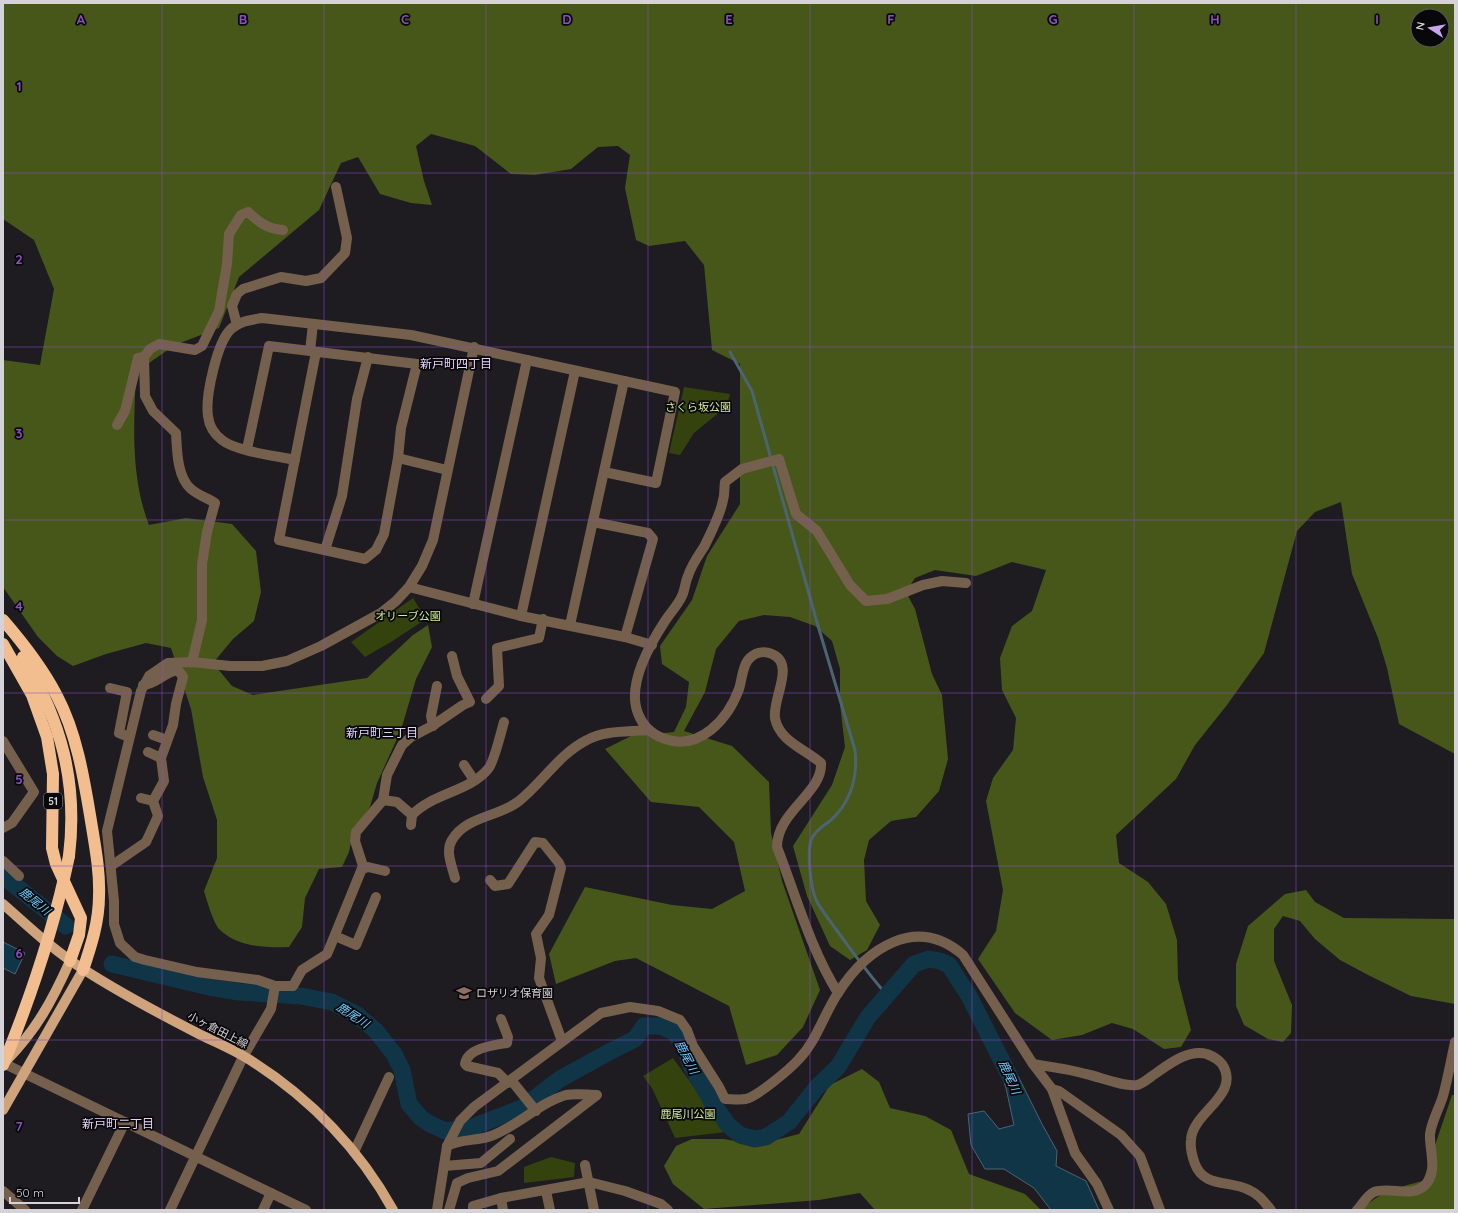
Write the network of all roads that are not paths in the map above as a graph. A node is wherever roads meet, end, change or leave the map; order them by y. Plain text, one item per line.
1 (336, 187) dead end
2 (282, 230) dead end
3 (313, 324) junction
4 (237, 325) junction
5 (474, 347) junction
6 (313, 352) junction
7 (144, 357) junction
8 (368, 357) junction
9 (527, 360) junction
10 (575, 371) junction
11 (624, 381) junction
12 (117, 425) dead end
13 (247, 449) junction
14 (398, 458) junction
15 (295, 460) junction
16 (447, 470) junction
17 (604, 472) junction
18 (593, 522) junction
19 (325, 550) junction
20 (966, 583) dead end
21 (409, 587) junction
22 (473, 604) junction
23 (521, 616) junction
24 (543, 619) junction
25 (3, 620) edge
26 (570, 625) junction
27 (3, 627) edge
28 (625, 637) junction
29 (3, 644) edge
30 (652, 645) junction
31 (452, 656) dead end
32 (192, 662) junction
33 (143, 685) junction
34 (437, 686) dead end
35 (110, 688) dead end
36 (486, 699) dead end
37 (504, 722) dead end
38 (433, 726) junction
39 (649, 730) junction
40 (153, 735) dead end
41 (129, 737) junction
42 (167, 740) junction
43 (3, 741) edge
44 (148, 752) dead end
45 (161, 758) junction
46 (464, 765) dead end
47 (474, 780) junction
48 (141, 798) dead end
49 (383, 800) junction
50 (153, 801) junction
51 (3, 828) edge
52 (3, 861) edge
53 (111, 866) junction
54 (362, 869) junction
55 (385, 871) dead end
56 (19, 876) dead end
57 (455, 878) dead end
58 (490, 880) dead end
59 (376, 898) dead end
60 (3, 904) edge
61 (335, 936) junction
62 (70, 961) junction
63 (83, 970) junction
64 (275, 986) junction
65 (838, 993) junction
66 (501, 1019) dead end
67 (562, 1041) junction
68 (1455, 1042) edge
69 (243, 1056) junction
70 (3, 1064) edge
71 (1033, 1064) junction
72 (25, 1073) junction
73 (389, 1077) dead end
74 (510, 1082) junction
75 (1052, 1089) junction
76 (3, 1110) edge
77 (536, 1111) junction
78 (125, 1122) junction
79 (510, 1139) dead end
80 (447, 1146) junction
81 (354, 1152) junction
82 (195, 1157) junction
83 (586, 1165) dead end
84 (444, 1166) junction
85 (588, 1182) junction
86 (3, 1190) edge
87 (546, 1191) junction
88 (271, 1193) junction
89 (500, 1198) junction
90 (662, 1208) edge
91 (25, 1210) edge
92 (82, 1210) edge
93 (170, 1210) edge
94 (263, 1210) edge
95 (306, 1210) edge
96 (393, 1210) edge
97 (437, 1210) edge
98 (448, 1210) edge
99 (473, 1210) edge
100 (503, 1210) edge
101 (550, 1210) edge
102 (594, 1210) edge
103 (1109, 1210) edge
104 (1160, 1210) edge
105 (1271, 1210) edge
106 (1357, 1210) edge

1 - 4 street
2 - 7 street
3 - 4 street
3 - 5 street
3 - 6 street
4 - 13 street
5 - 9 street
5 - 16 street
6 - 8 street
6 - 13 street
6 - 15 street
7 - 12 street
7 - 32 street
8 - 14 street
8 - 19 street
9 - 10 street
9 - 22 street
10 - 11 street
10 - 23 street
11 - 17 street
11 - 17 street
13 - 15 street
14 - 16 street
14 - 19 street
15 - 19 street
16 - 21 street
17 - 18 street
18 - 26 street
18 - 28 street
20 - 30 street
21 - 22 street
21 - 32 street
22 - 23 street
23 - 24 street
24 - 26 street
24 - 36 street
25 - 63 highway
26 - 28 street
27 - 70 highway, 51, bridge
28 - 30 street
29 - 62 highway, 51
30 - 39 street
31 - 38 street
32 - 33 street
33 - 41 street
33 - 42 street
34 - 38 street
35 - 41 street
37 - 47 street
38 - 49 street
39 - 57 street
39 - 65 street
40 - 42 street
41 - 53 street
42 - 45 street
43 - 51 street
44 - 45 street
45 - 50 street
46 - 47 street
47 - 49 street
48 - 50 street
49 - 54 street
50 - 53 street
52 - 56 street
53 - 64 street
54 - 55 street
54 - 61 street
58 - 67 street
59 - 61 street
60 - 62 main road, 小ヶ倉田上線
61 - 64 street
62 - 63 main road, 小ヶ倉田上線
62 - 70 main road, 51
63 - 69 main road, 小ヶ倉田上線
63 - 72 main road
64 - 69 street
65 - 67 street
65 - 71 street
66 - 74 street
67 - 74 street
68 - 106 street
69 - 81 main road, 小ヶ倉田上線
69 - 82 street
70 - 72 street
71 - 75 street
71 - 105 street
72 - 76 main road
72 - 78 street
73 - 81 street
74 - 77 street
74 - 80 street
75 - 103 street
75 - 104 street
77 - 80 street
77 - 98 street
78 - 82 street
78 - 92 street
79 - 84 street
80 - 84 street
81 - 96 main road, 小ヶ倉田上線
82 - 88 street
82 - 93 street
83 - 85 street
84 - 97 street
85 - 87 street
85 - 90 street
85 - 102 street
86 - 91 street
87 - 89 street
87 - 101 street
88 - 94 street
88 - 95 street
89 - 99 street
89 - 100 street

